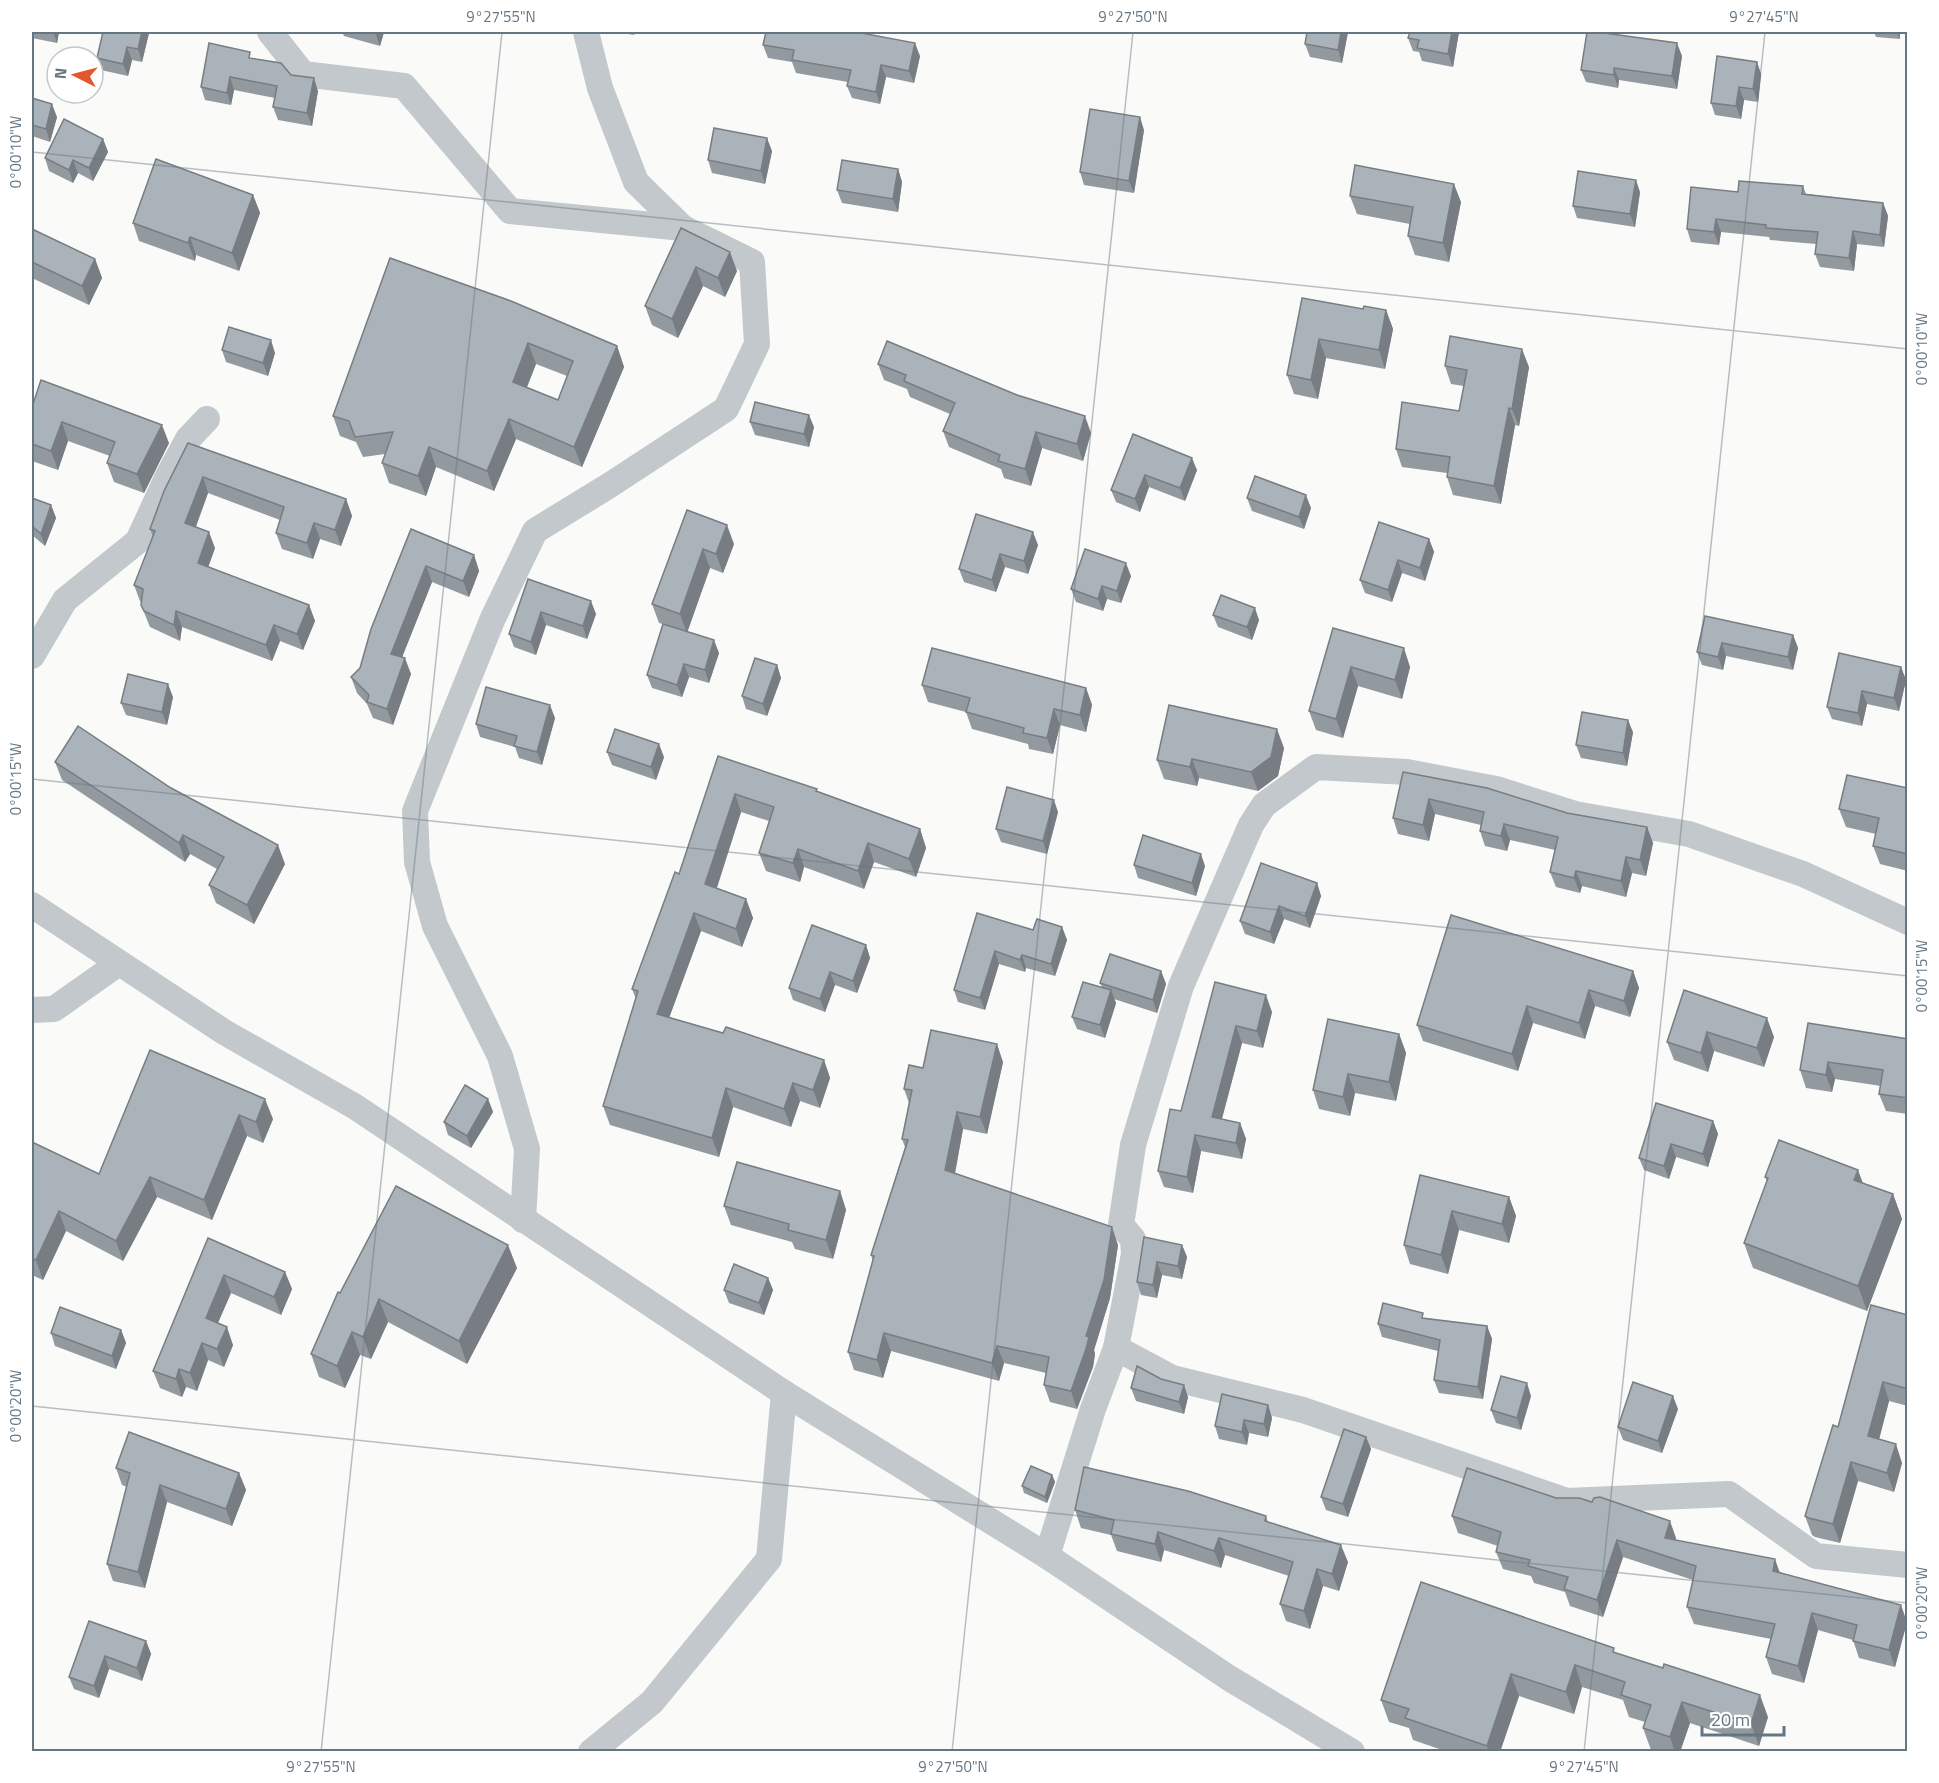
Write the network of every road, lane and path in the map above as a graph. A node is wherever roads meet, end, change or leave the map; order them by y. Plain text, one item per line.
1 (270, 32) edge
2 (586, 32) edge
3 (683, 228) junction
4 (207, 419) dead end
5 (32, 656) edge
6 (32, 905) edge
7 (1908, 922) edge
8 (120, 963) junction
9 (32, 1010) edge
10 (523, 1220) junction
11 (1116, 1348) junction
12 (784, 1392) junction
13 (1047, 1556) junction
14 (1908, 1566) edge
15 (591, 1752) edge
16 (1352, 1752) edge

1 - 3 street
2 - 3 street
3 - 10 street
4 - 5 street
6 - 8 street
7 - 11 street
8 - 9 street
8 - 10 street
10 - 12 street
11 - 13 street
11 - 14 street
12 - 13 street
12 - 15 street
13 - 16 street

